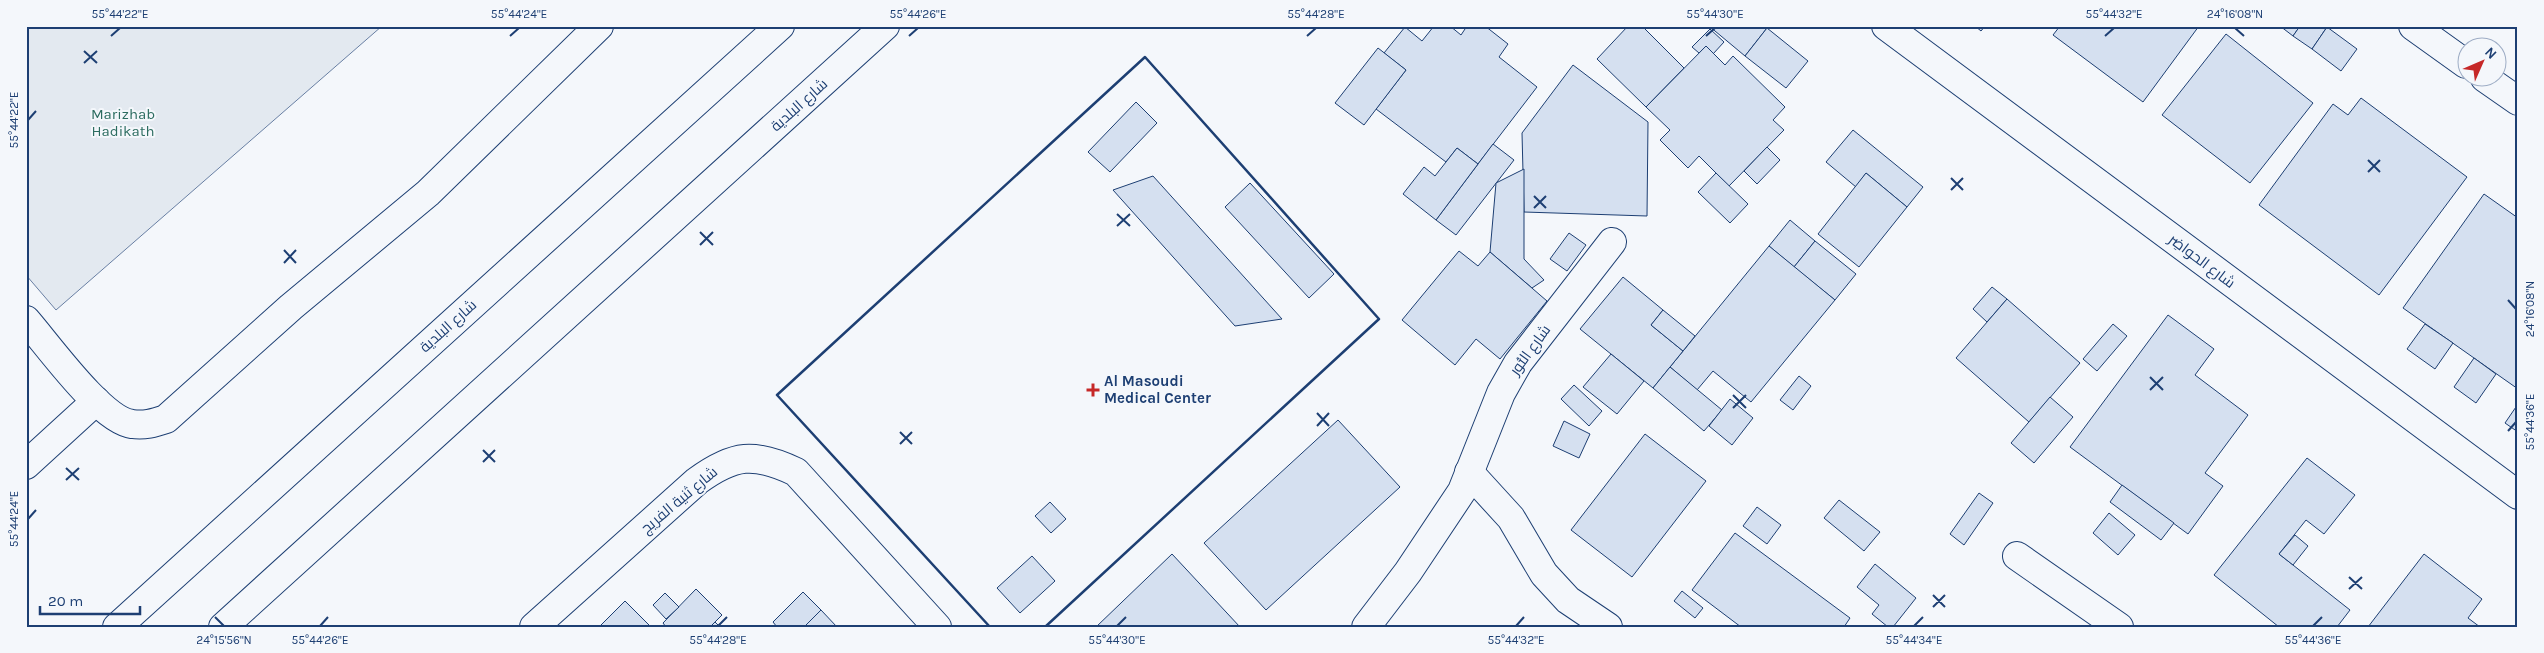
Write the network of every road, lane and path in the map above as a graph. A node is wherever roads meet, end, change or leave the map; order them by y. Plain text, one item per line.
1 (599, 26) edge
2 (780, 26) edge
3 (885, 26) edge
4 (1886, 26) edge
5 (2413, 26) edge
6 (2456, 57) edge
7 (2499, 88) edge
8 (2518, 101) edge
9 (1612, 242) dead end
10 (26, 320) edge
11 (96, 401) junction
12 (26, 465) edge
13 (1469, 472) junction
14 (2518, 495) edge
15 (2017, 556) dead end
16 (117, 627) edge
17 (223, 627) edge
18 (534, 627) edge
19 (937, 627) edge
20 (1366, 627) edge
21 (1608, 627) edge
22 (2119, 627) edge

1 - 11 street
2 - 16 street, شارع البلدية
3 - 17 street, شارع البلدية
4 - 14 street, شارع الحواضِر
5 - 6 street
7 - 8 street
9 - 13 street, شارع النُّور
10 - 11 street
11 - 12 street
13 - 20 street, شارع النُّور
13 - 21 street
15 - 22 street
18 - 19 street, شارع ثنية الفريج

